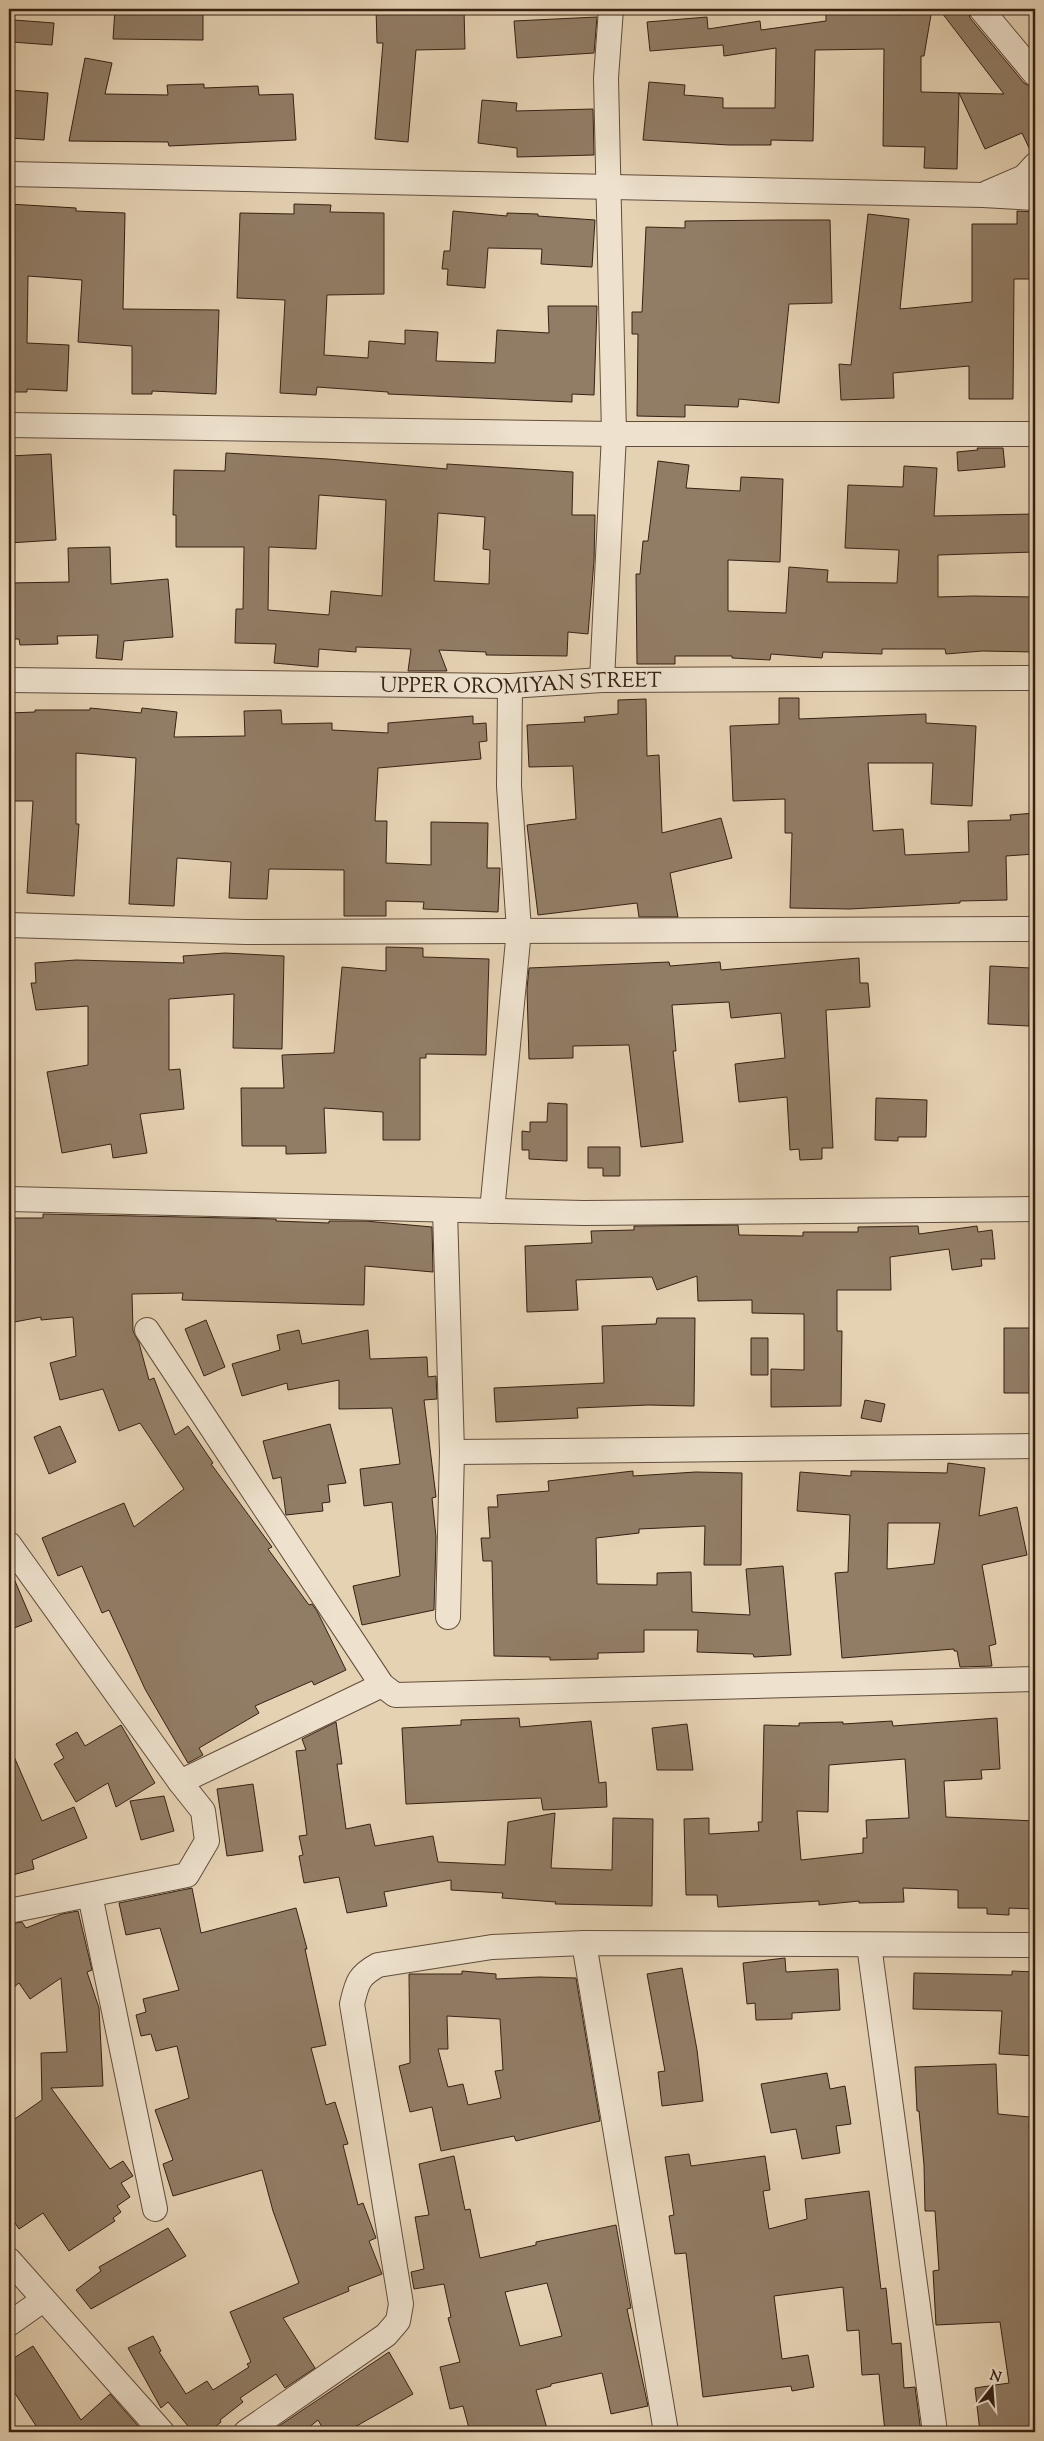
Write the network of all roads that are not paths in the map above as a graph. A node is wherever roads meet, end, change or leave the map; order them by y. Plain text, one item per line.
1 (611, 9) edge
2 (981, 9) edge
3 (1035, 74) edge
4 (1035, 165) edge
5 (9, 174) edge
6 (609, 188) junction
7 (983, 194) junction
8 (1035, 198) edge
9 (9, 424) edge
10 (614, 434) junction
11 (1035, 434) edge
12 (1035, 678) edge
13 (9, 680) edge
14 (602, 680) junction
15 (510, 686) junction
16 (9, 925) edge
17 (1035, 929) edge
18 (519, 930) junction
19 (9, 1199) edge
20 (1035, 1209) edge
21 (444, 1210) junction
22 (492, 1211) junction
23 (147, 1330) dead end
24 (1035, 1446) edge
25 (452, 1452) junction
26 (9, 1544) edge
27 (448, 1617) dead end
28 (1035, 1679) edge
29 (382, 1685) junction
30 (180, 1782) junction
31 (90, 1895) junction
32 (9, 1911) edge
33 (584, 1944) junction
34 (869, 1945) junction
35 (1035, 1945) edge
36 (155, 2209) dead end
37 (9, 2260) edge
38 (43, 2300) junction
39 (9, 2324) edge
40 (162, 2432) edge
41 (246, 2432) edge
42 (666, 2432) edge
43 (935, 2432) edge

1 - 6 street
2 - 3 street
4 - 7 street
5 - 6 street
6 - 7 street
6 - 10 street
7 - 8 street
9 - 10 street
10 - 11 street
10 - 14 street
12 - 14 street, UPPER OROMIYAN STREET
13 - 15 street, UPPER OROMIYAN STREET
14 - 15 street, UPPER OROMIYAN STREET
15 - 18 street
16 - 18 street
17 - 18 street
18 - 22 street
19 - 21 street
20 - 22 street
21 - 22 street
21 - 25 street
23 - 29 street
24 - 25 street
25 - 27 street
26 - 30 street
28 - 29 street
29 - 30 street
30 - 31 street
31 - 32 street
31 - 36 street
33 - 34 street
33 - 41 street
33 - 42 street
34 - 35 street
34 - 43 street
37 - 38 street
38 - 39 street
38 - 40 street

